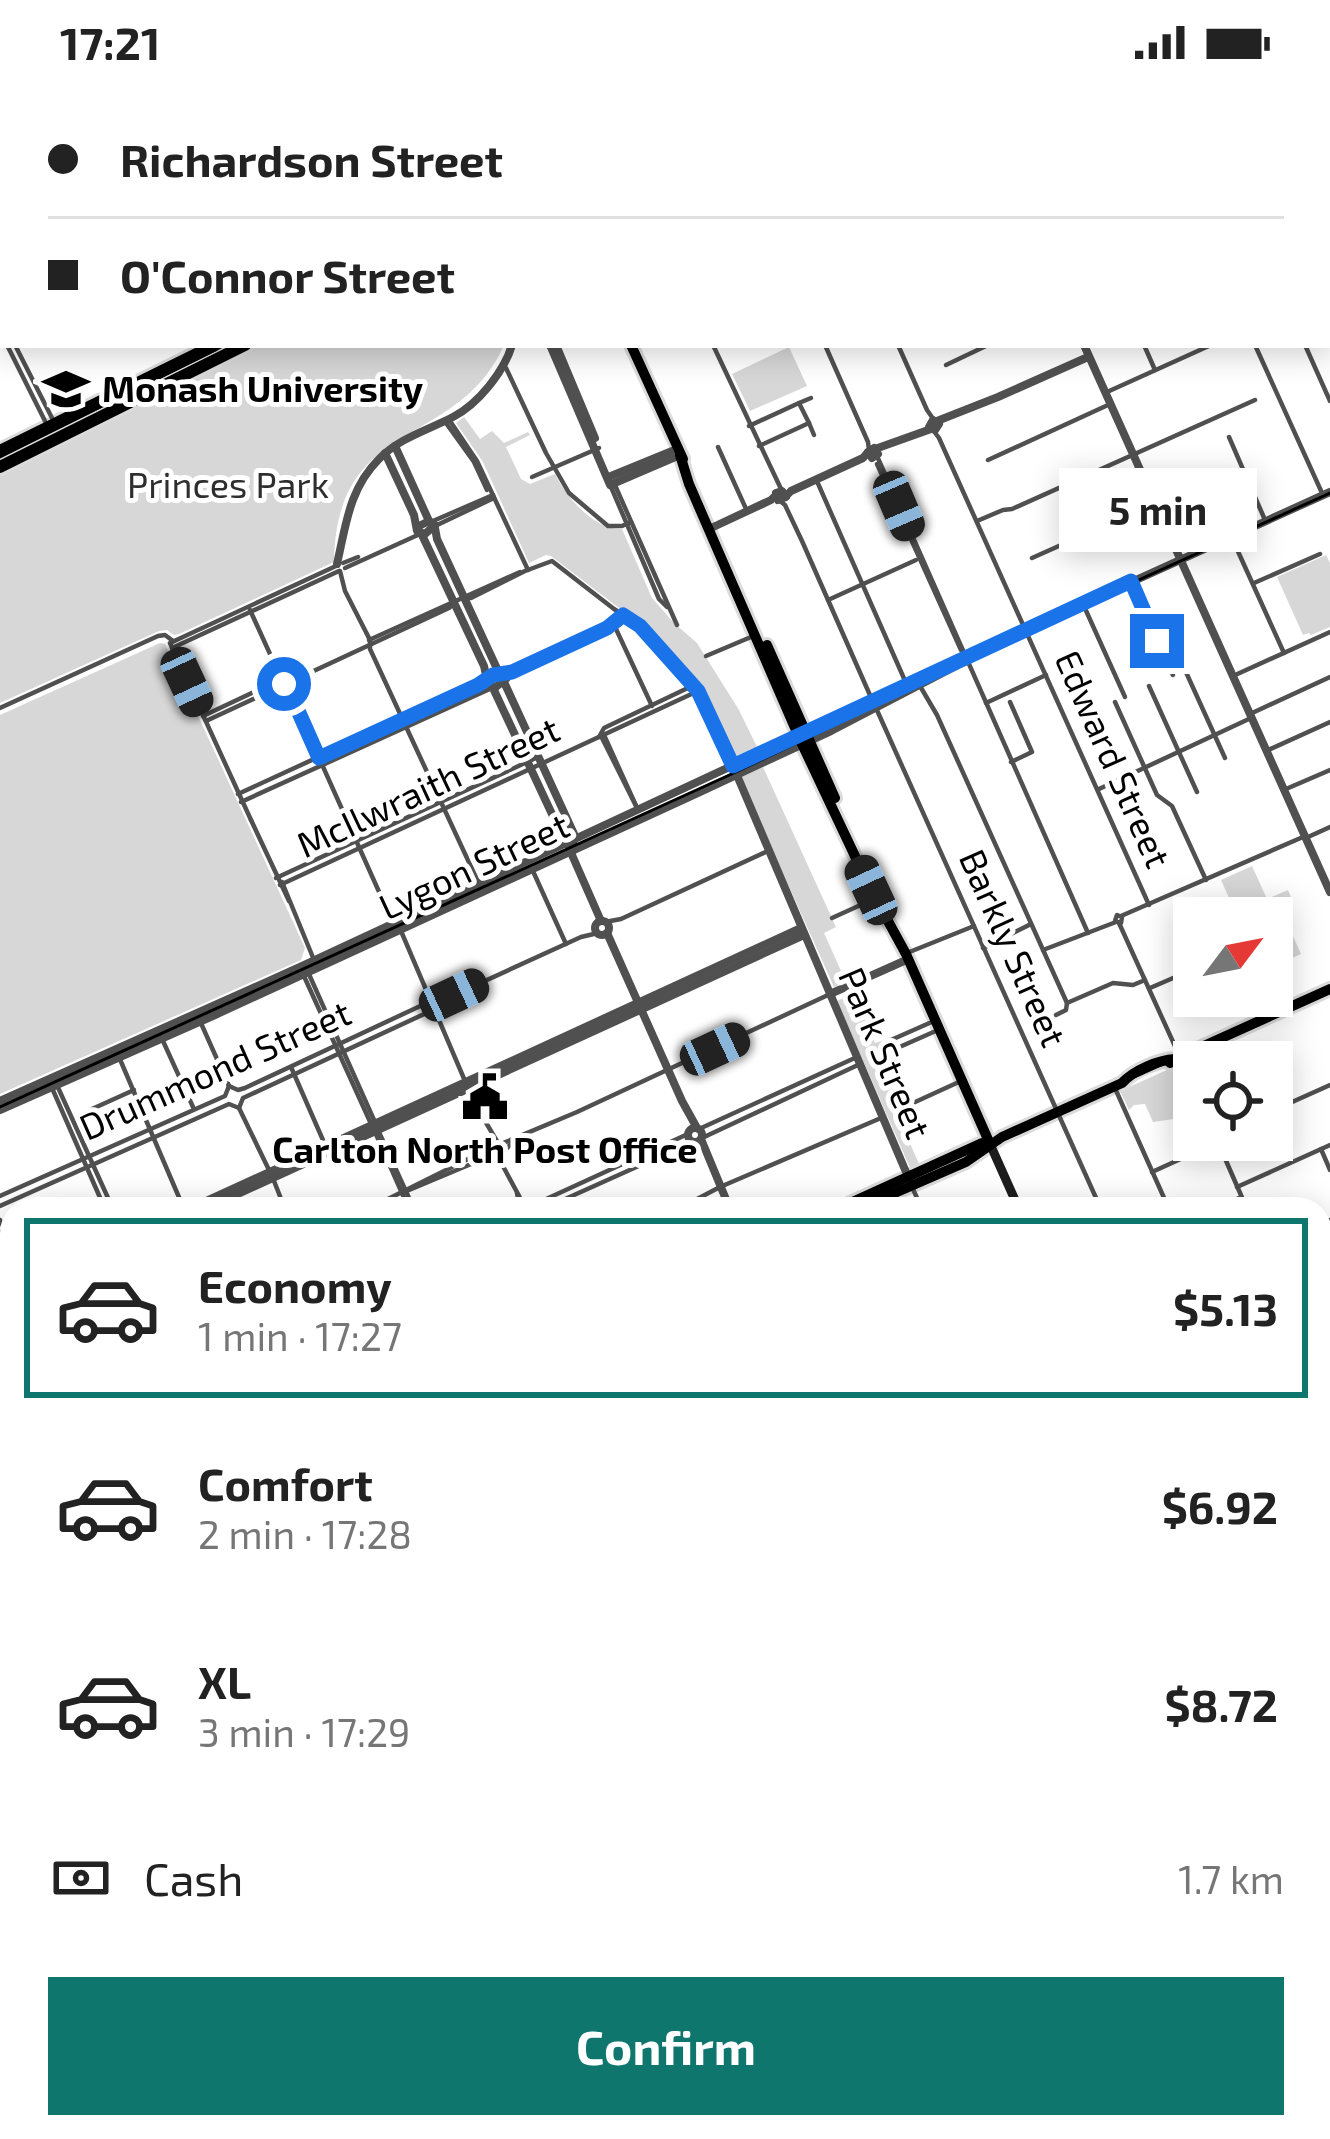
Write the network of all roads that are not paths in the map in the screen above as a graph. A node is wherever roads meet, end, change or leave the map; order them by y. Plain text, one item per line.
1 (11, 348) edge
2 (230, 348) edge
3 (510, 348) edge
4 (554, 348) edge
5 (632, 348) edge
6 (714, 348) edge
7 (826, 348) edge
8 (899, 348) edge
9 (982, 348) edge
10 (1085, 348) edge
11 (1145, 348) edge
12 (1202, 348) edge
13 (1256, 348) edge
14 (1306, 348) edge
15 (200, 354) edge
16 (1088, 357) junction
17 (502, 364) junction
18 (946, 365) dead end
19 (1155, 370) junction
20 (133, 389) junction
21 (1106, 393) junction
22 (811, 398) dead end
23 (1255, 400) dead end
24 (1330, 401) edge
25 (799, 403) junction
26 (1111, 404) junction
27 (445, 420) junction
28 (809, 423) junction
29 (749, 426) junction
30 (934, 427) junction
31 (52, 429) junction
32 (814, 435) dead end
33 (1228, 437) dead end
34 (759, 446) junction
35 (396, 447) junction
36 (718, 447) dead end
37 (597, 449) junction
38 (678, 452) junction
39 (873, 452) junction
40 (1133, 454) junction
41 (386, 455) junction
42 (0, 458) edge
43 (988, 460) dead end
44 (554, 468) junction
45 (532, 477) dead end
46 (816, 479) junction
47 (612, 481) junction
48 (408, 489) junction
49 (1326, 494) edge
50 (781, 495) junction
51 (492, 497) junction
52 (1155, 503) junction
53 (747, 511) junction
54 (1266, 520) junction
55 (977, 521) junction
56 (629, 523) junction
57 (433, 524) junction
58 (711, 527) junction
59 (419, 531) junction
60 (1231, 536) junction
61 (1320, 554) dead end
62 (920, 558) junction
63 (1032, 558) dead end
64 (1180, 559) junction
65 (341, 567) junction
66 (527, 570) junction
67 (1131, 581) junction
68 (1253, 584) junction
69 (863, 585) junction
70 (459, 600) junction
71 (828, 601) junction
72 (1083, 604) junction
73 (249, 609) junction
74 (626, 616) junction
75 (677, 625) dead end
76 (615, 628) junction
77 (1025, 630) junction
78 (1330, 632) edge
79 (758, 633) junction
80 (370, 642) junction
81 (172, 644) junction
82 (1284, 653) junction
83 (963, 654) junction
84 (706, 656) dead end
85 (1185, 670) dead end
86 (1046, 675) junction
87 (1173, 675) dead end
88 (1233, 676) junction
89 (503, 677) junction
90 (1330, 677) edge
91 (283, 682) junction
92 (490, 683) junction
93 (920, 686) junction
94 (1149, 686) dead end
95 (696, 688) junction
96 (908, 688) junction
97 (1125, 697) dead end
98 (1010, 702) dead end
99 (1114, 702) dead end
100 (985, 703) junction
101 (875, 705) junction
102 (0, 708) edge
103 (653, 708) junction
104 (1250, 716) junction
105 (204, 718) junction
106 (406, 722) junction
107 (1330, 722) edge
108 (1214, 735) junction
109 (602, 736) junction
110 (804, 738) junction
111 (1266, 751) junction
112 (1180, 752) junction
113 (1225, 758) dead end
114 (321, 761) junction
115 (1011, 762) junction
116 (535, 763) junction
117 (1145, 768) junction
118 (1330, 770) edge
119 (733, 771) junction
120 (1097, 790) junction
121 (1284, 790) junction
122 (1197, 792) dead end
123 (241, 798) junction
124 (444, 804) junction
125 (644, 812) junction
126 (1330, 827) edge
127 (1305, 837) junction
128 (359, 844) junction
129 (569, 847) junction
130 (768, 851) junction
131 (530, 865) junction
132 (279, 880) junction
133 (1206, 880) junction
134 (483, 887) junction
135 (1330, 892) edge
136 (878, 900) junction
137 (1149, 905) junction
138 (832, 918) dead end
139 (1119, 920) junction
140 (1030, 924) junction
141 (397, 926) junction
142 (974, 926) junction
143 (602, 928) junction
144 (802, 931) junction
145 (1088, 933) junction
146 (566, 944) junction
147 (983, 948) junction
148 (1043, 950) junction
149 (906, 959) junction
150 (311, 966) junction
151 (1173, 978) edge
152 (1145, 980) junction
153 (1149, 988) junction
154 (1330, 989) edge
155 (454, 995) junction
156 (830, 996) junction
157 (431, 1001) junction
158 (1067, 1003) junction
159 (638, 1007) junction
160 (435, 1009) junction
161 (1056, 1015) dead end
162 (198, 1017) junction
163 (384, 1023) junction
164 (936, 1025) junction
165 (388, 1030) junction
166 (160, 1034) junction
167 (1215, 1041) edge
168 (339, 1048) junction
169 (1173, 1048) edge
170 (117, 1053) junction
171 (1173, 1060) edge
172 (859, 1061) junction
173 (292, 1070) junction
174 (666, 1071) junction
175 (962, 1081) junction
176 (52, 1082) junction
177 (1118, 1084) junction
178 (468, 1085) junction
179 (1330, 1085) edge
180 (229, 1086) junction
181 (134, 1090) junction
182 (1293, 1102) edge
183 (913, 1103) dead end
184 (0, 1106) edge
185 (239, 1108) junction
186 (92, 1109) dead end
187 (194, 1109) junction
188 (1057, 1112) junction
189 (882, 1116) junction
190 (198, 1118) junction
191 (375, 1128) junction
192 (151, 1129) junction
193 (695, 1136) junction
194 (153, 1138) junction
195 (990, 1144) junction
196 (1330, 1145) edge
197 (327, 1149) junction
198 (498, 1149) junction
199 (1321, 1149) junction
200 (86, 1158) junction
201 (1175, 1161) edge
202 (1227, 1161) edge
203 (90, 1166) junction
204 (1330, 1170) edge
205 (1152, 1172) junction
206 (269, 1176) junction
207 (910, 1181) junction
208 (1238, 1186) junction
209 (720, 1190) junction
210 (405, 1192) junction
211 (1243, 1195) joint
212 (0, 1196) edge
213 (20, 1197) edge
214 (104, 1197) edge
215 (180, 1197) edge
216 (216, 1197) edge
217 (228, 1197) edge
218 (280, 1197) edge
219 (394, 1197) edge
220 (407, 1197) edge
221 (519, 1197) edge
222 (552, 1197) edge
223 (568, 1197) edge
224 (705, 1197) edge
225 (723, 1197) edge
226 (868, 1197) edge
227 (880, 1197) edge
228 (917, 1197) edge
229 (1014, 1197) edge
230 (1096, 1197) edge
231 (1163, 1197) edge
232 (1239, 1197) edge

1 - 31 street
2 - 15 highway
3 - 17 street
4 - 37 street
5 - 38 main road
6 - 29 street, Barkly Street
7 - 39 street
8 - 30 street, Edward Street
9 - 18 street
10 - 16 street
11 - 19 street
12 - 19 street
13 - 49 street
14 - 24 street
15 - 20 highway
15 - 20 highway
16 - 21 street
16 - 30 street
17 - 27 street
17 - 44 street
19 - 21 street
20 - 31 highway
21 - 26 street
22 - 25 street
23 - 40 street
25 - 28 street
25 - 29 street
26 - 40 street
26 - 43 street
27 - 35 street
27 - 51 street
28 - 32 street
28 - 34 street
29 - 34 street, Barkly Street
30 - 39 street
30 - 55 street, Edward Street
31 - 42 highway
33 - 54 street
34 - 50 street, Barkly Street
35 - 41 street
35 - 48 street
36 - 53 street
37 - 44 street
37 - 47 street
38 - 47 street
38 - 58 main road
39 - 46 street
39 - 62 street
40 - 52 street
40 - 55 street
41 - 48 street
41 - 65 street
44 - 45 street
44 - 56 street
46 - 50 street
46 - 69 street
47 - 56 street
48 - 57 street
48 - 59 street
49 - 54 street, Lygon Street
50 - 53 street
50 - 71 street, Barkly Street
51 - 57 street
51 - 66 street
52 - 63 street
52 - 64 street
53 - 58 street
54 - 60 street, Lygon Street
55 - 77 street, Edward Street
56 - 75 street
57 - 59 street
57 - 70 street
58 - 79 main road
59 - 65 street
59 - 70 street
60 - 64 street, Lygon Street
60 - 68 street
61 - 68 street
62 - 69 street
62 - 83 street
64 - 67 street, Lygon Street
64 - 88 street
65 - 73 street
65 - 80 street
66 - 70 street
66 - 74 street, Park Street
67 - 72 street, Lygon Street
67 - 87 street
68 - 82 street
69 - 71 street
69 - 96 street
70 - 80 street
70 - 89 street
70 - 92 street
71 - 101 street, Barkly Street
72 - 77 street, Lygon Street
72 - 97 street
73 - 81 street
73 - 91 street
74 - 76 street
74 - 89 street
74 - 95 street, Park Street
76 - 89 street
76 - 103 street
77 - 83 street, Lygon Street
77 - 86 street, Edward Street
78 - 82 street
79 - 84 street
79 - 110 main road
80 - 91 street
80 - 106 street
81 - 102 street
81 - 105 street
82 - 88 street
83 - 93 street, Lygon Street
83 - 96 street, Lygon Street
83 - 100 street
85 - 108 street
86 - 100 street
86 - 120 street, Edward Street
88 - 104 street
89 - 92 street
89 - 116 street
90 - 104 street
91 - 105 street
91 - 114 street
92 - 106 street
92 - 116 street
93 - 96 street, Lygon Street
93 - 140 street
94 - 112 street
95 - 103 street, McIlwraith Street
95 - 119 street, Park Street
96 - 101 street, Lygon Street
98 - 115 street
99 - 117 street
100 - 115 street
101 - 110 street, Lygon Street
101 - 142 street, Barkly Street
103 - 109 street, McIlwraith Street
104 - 108 street
104 - 111 street
105 - 123 street
106 - 114 street
106 - 124 street
107 - 111 street
108 - 112 street
108 - 113 street
109 - 116 street, McIlwraith Street
109 - 125 street
110 - 119 street, Lygon Street
110 - 136 main road
111 - 121 street
112 - 117 street
112 - 122 street
114 - 123 street
114 - 128 street
115 - 145 street
116 - 124 street, McIlwraith Street
116 - 129 street
117 - 120 street
117 - 133 street
118 - 121 street
119 - 125 street, Lygon Street
119 - 130 street, Park Street
120 - 137 street, Edward Street
121 - 127 street
123 - 132 street
124 - 128 street, McIlwraith Street
124 - 134 street
125 - 129 street, Lygon Street
126 - 127 street
127 - 133 street
127 - 135 street
128 - 132 street, McIlwraith Street
128 - 141 street
129 - 131 street, Lygon Street
129 - 143 street
130 - 143 street, Drummond Street
130 - 144 street, Park Street
131 - 134 street, Lygon Street
131 - 146 street
132 - 150 street
133 - 137 street
134 - 141 street, Lygon Street
136 - 138 street
136 - 149 main road
137 - 139 street
139 - 145 street
139 - 152 street
140 - 147 street
140 - 148 street
141 - 150 street, Lygon Street
141 - 157 street
142 - 147 street, Barkly Street
142 - 149 street
143 - 146 street, Drummond Street
143 - 159 street
144 - 156 street, Park Street
144 - 159 street
145 - 148 street
146 - 155 street, Drummond Street
147 - 188 street, Barkly Street
148 - 158 street
149 - 156 street
149 - 164 main road
150 - 162 street, Lygon Street
150 - 168 street
151 - 153 street
152 - 153 street
152 - 158 street
153 - 169 street
154 - 167 main road
155 - 157 street, Drummond Street
155 - 160 street, Drummond Street
156 - 172 street, Park Street
156 - 174 street
157 - 160 street
157 - 163 street, Drummond Street
158 - 161 street
159 - 174 street
159 - 178 street
160 - 165 street, Drummond Street
160 - 178 street
162 - 166 street, Lygon Street
162 - 180 street
163 - 165 street
163 - 168 street, Drummond Street
164 - 164 street
164 - 175 main road
165 - 168 street, Drummond Street
166 - 170 street, Lygon Street
166 - 187 street
168 - 173 street, Drummond Street
168 - 191 street
170 - 176 street, Lygon Street
170 - 181 street
171 - 177 main road
172 - 189 street, Park Street
172 - 193 street
173 - 180 street, Drummond Street
173 - 185 street, Drummond Street
173 - 197 street
174 - 193 street
174 - 198 street
175 - 183 street
175 - 195 main road
176 - 184 street, Lygon Street
176 - 200 street
177 - 188 main road
177 - 205 street
178 - 191 street
178 - 198 street
179 - 182 street
180 - 187 street, Drummond Street
181 - 186 street
181 - 192 street
185 - 190 street, Drummond Street
185 - 206 street
187 - 190 street
187 - 192 street, Drummond Street
188 - 195 main road
188 - 230 street, Barkly Street
189 - 207 street, Park Street
189 - 209 street
190 - 194 street, Drummond Street
191 - 197 street
191 - 210 street
192 - 194 street
192 - 200 street, Drummond Street
193 - 209 street
193 - 222 street
193 - 223 street
194 - 203 street, Drummond Street
194 - 215 street
195 - 207 main road
195 - 229 main road
196 - 199 street
197 - 206 street
198 - 210 street
198 - 221 street
199 - 204 street
199 - 208 street
200 - 203 street
200 - 212 street, Drummond Street
201 - 205 street
202 - 208 street
203 - 213 street, Drummond Street
203 - 214 street
205 - 231 street
206 - 216 street
206 - 217 street
206 - 218 street
207 - 226 main road
207 - 227 main road
207 - 228 street, Park Street
208 - 211 street
209 - 224 street
209 - 225 street
210 - 219 street
210 - 220 street
211 - 232 street

